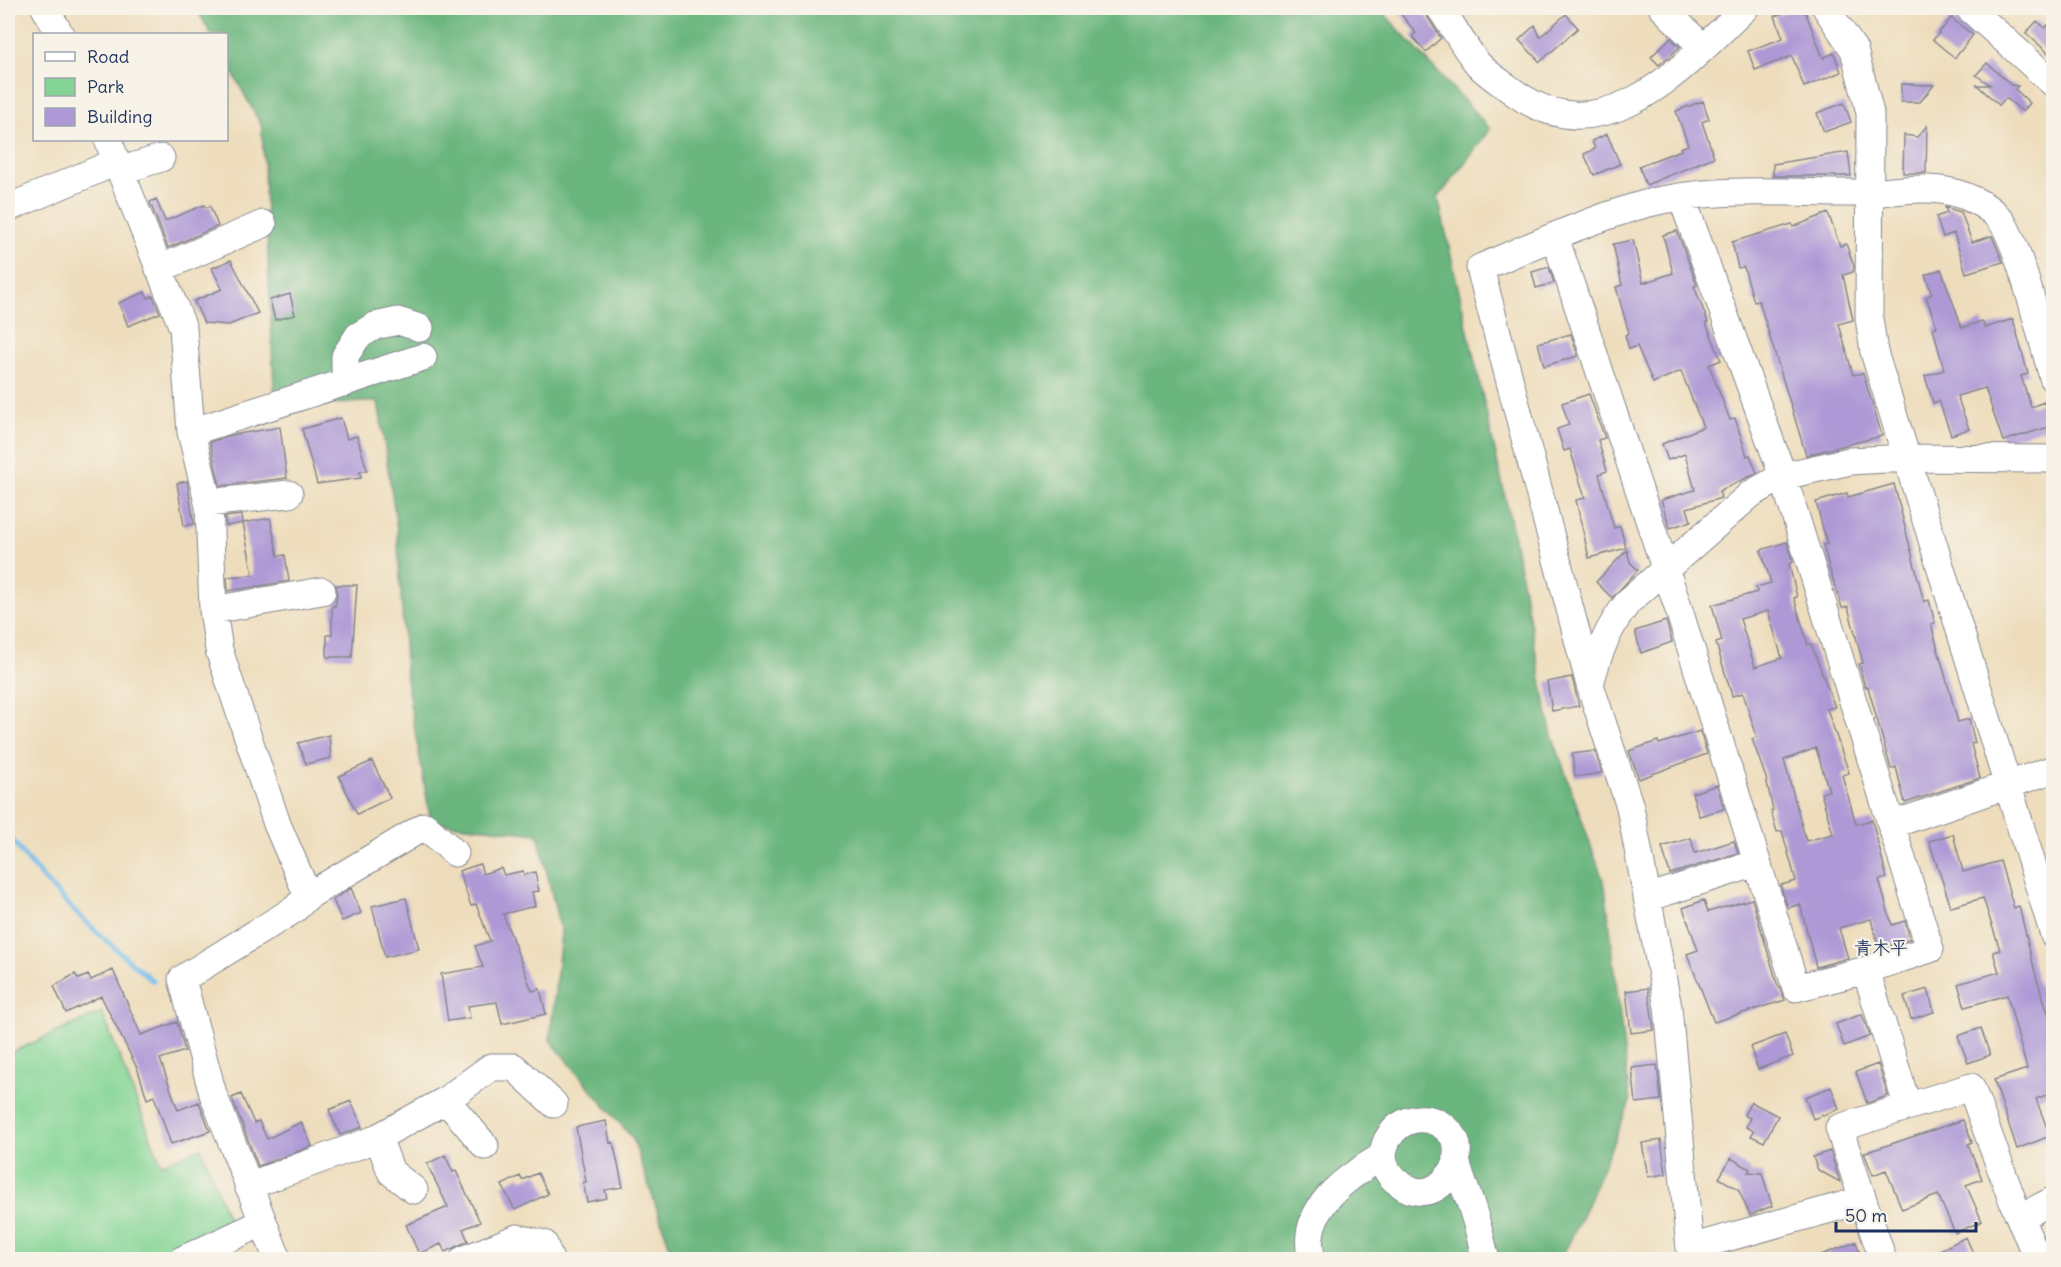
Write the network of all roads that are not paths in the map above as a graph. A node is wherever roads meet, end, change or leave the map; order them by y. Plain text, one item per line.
1 (45, 8) edge
2 (1440, 8) edge
3 (1663, 8) edge
4 (1745, 8) edge
5 (1826, 8) edge
6 (1969, 8) edge
7 (1996, 16) edge
8 (59, 33) edge
9 (1703, 48) junction
10 (2054, 84) edge
11 (114, 158) edge
12 (161, 158) dead end
13 (1869, 193) junction
14 (1683, 198) junction
15 (8, 208) edge
16 (263, 224) dead end
17 (1555, 237) junction
18 (159, 268) junction
19 (420, 328) dead end
20 (423, 357) dead end
21 (2054, 380) edge
22 (345, 383) junction
23 (191, 432) junction
24 (1906, 458) junction
25 (2054, 459) edge
26 (1783, 476) junction
27 (289, 494) dead end
28 (208, 503) junction
29 (1666, 571) junction
30 (322, 591) dead end
31 (213, 610) junction
32 (1590, 685) junction
33 (2054, 769) edge
34 (2008, 786) junction
35 (1891, 825) junction
36 (455, 853) dead end
37 (1757, 863) junction
38 (308, 896) junction
39 (1647, 898) junction
40 (2054, 934) edge
41 (1866, 970) junction
42 (446, 1100) junction
43 (554, 1104) dead end
44 (1907, 1105) junction
45 (378, 1137) junction
46 (485, 1146) dead end
47 (1383, 1156) junction
48 (1457, 1164) junction
49 (248, 1186) junction
50 (414, 1190) dead end
51 (1863, 1200) junction
52 (2054, 1200) edge
53 (2021, 1217) junction
54 (262, 1223) junction
55 (1690, 1254) edge
56 (182, 1260) edge
57 (278, 1260) edge
58 (463, 1260) edge
59 (550, 1260) edge
60 (1312, 1260) edge
61 (1486, 1260) edge
62 (1883, 1260) edge
63 (2038, 1260) edge

1 - 8 street
2 - 9 street
3 - 9 street
4 - 9 street
5 - 13 street
6 - 7 street
7 - 10 street
11 - 12 street
11 - 15 street
11 - 18 street
13 - 14 street
13 - 21 street
13 - 24 street
14 - 17 street
14 - 26 street
16 - 18 street
17 - 29 street
17 - 32 street
18 - 23 street
19 - 22 street
20 - 22 street
22 - 23 street
23 - 28 street
24 - 25 street
24 - 26 street
24 - 34 street
26 - 29 street
26 - 35 street
27 - 28 street
28 - 31 street
29 - 32 street
29 - 37 street
30 - 31 street
31 - 38 street
32 - 39 street
33 - 34 street
34 - 35 street
34 - 40 street
35 - 41 street
36 - 38 street
37 - 39 street
37 - 41 street
38 - 49 street
39 - 55 street
41 - 44 street
42 - 43 street
42 - 45 street
42 - 46 street
44 - 51 street
44 - 53 street
45 - 49 street
45 - 50 street
47 - 48 street
47 - 48 street
47 - 60 street
48 - 61 street
49 - 54 street
51 - 55 street
51 - 62 street
52 - 53 street
53 - 63 street
54 - 56 street
54 - 57 street
58 - 59 street

